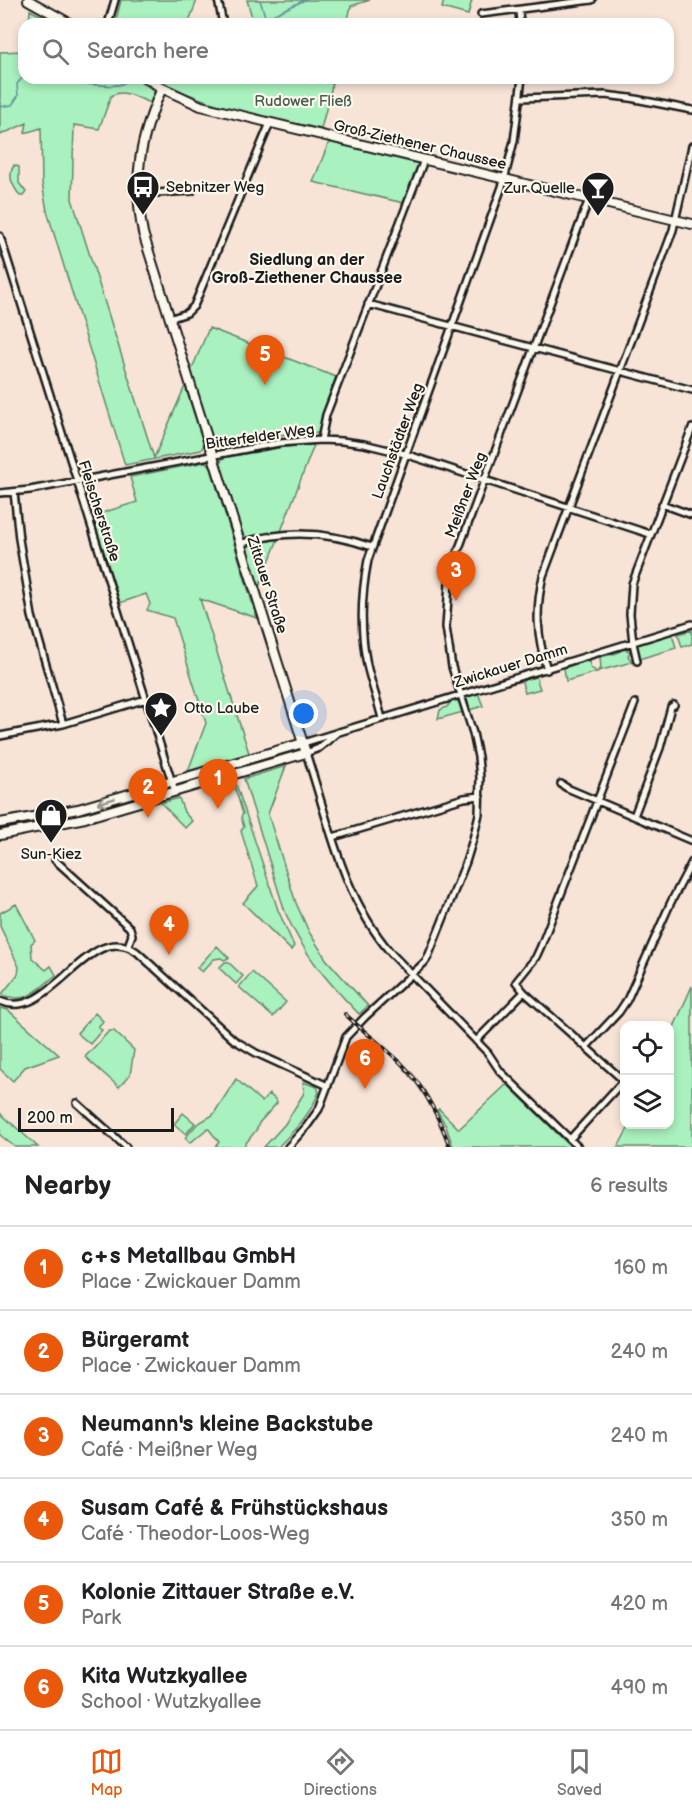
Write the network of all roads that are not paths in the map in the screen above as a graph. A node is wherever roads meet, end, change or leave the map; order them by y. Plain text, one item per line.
1 (28, 0) edge
2 (115, 0) edge
3 (218, 0) edge
4 (592, 0) edge
5 (543, 3) edge
6 (519, 10) junction
7 (481, 15) dead end
8 (60, 18) edge
9 (110, 18) edge
10 (222, 18) edge
11 (520, 18) edge
12 (156, 84) edge
13 (522, 84) edge
14 (162, 88) junction
15 (521, 98) junction
16 (692, 110) edge
17 (270, 123) junction
18 (692, 146) edge
19 (424, 160) junction
20 (505, 179) junction
21 (192, 191) dead end
22 (138, 194) junction
23 (588, 199) junction
24 (676, 220) junction
25 (692, 224) edge
26 (0, 236) edge
27 (6, 254) junction
28 (0, 258) edge
29 (368, 304) junction
30 (169, 319) junction
31 (453, 326) junction
32 (534, 348) junction
33 (620, 370) junction
34 (692, 390) edge
35 (692, 428) edge
36 (321, 440) junction
37 (405, 454) junction
38 (212, 455) junction
39 (484, 480) junction
40 (77, 481) junction
41 (14, 492) junction
42 (0, 493) edge
43 (662, 504) junction
44 (568, 507) junction
45 (692, 515) edge
46 (650, 534) junction
47 (240, 544) junction
48 (372, 547) junction
49 (692, 624) edge
50 (633, 643) junction
51 (637, 661) dead end
52 (547, 670) junction
53 (462, 695) junction
54 (146, 699) junction
55 (635, 703) dead end
56 (674, 705) dead end
57 (382, 719) junction
58 (63, 724) junction
59 (338, 732) junction
60 (0, 736) edge
61 (303, 743) junction
62 (306, 753) junction
63 (172, 782) junction
64 (561, 784) dead end
65 (175, 792) junction
66 (480, 796) junction
67 (598, 800) junction
68 (634, 816) junction
69 (0, 823) edge
70 (0, 835) edge
71 (333, 837) junction
72 (692, 841) edge
73 (55, 860) dead end
74 (692, 862) edge
75 (128, 946) junction
76 (411, 973) junction
77 (524, 992) junction
78 (0, 1001) edge
79 (476, 1041) junction
80 (586, 1047) junction
81 (620, 1077) edge
82 (620, 1085) edge
83 (328, 1086) junction
84 (77, 1103) dead end
85 (570, 1139) junction
86 (126, 1147) edge
87 (288, 1147) edge
88 (578, 1147) edge

1 - 8 street
2 - 9 street
3 - 10 street
4 - 5 street
5 - 6 street
6 - 7 street
6 - 11 street
12 - 14 street, Groß-Ziethener Chaussee
13 - 15 street, Lauchstädter Weg
14 - 17 street, Groß-Ziethener Chaussee
14 - 22 street, Zittauer Straße
15 - 16 street
15 - 20 street, Lauchstädter Weg
17 - 19 street, Groß-Ziethener Chaussee
17 - 30 street
18 - 24 street
19 - 20 street, Groß-Ziethener Chaussee
19 - 29 street
20 - 23 street, Groß-Ziethener Chaussee
20 - 31 street, Lauchstädter Weg
21 - 22 street
22 - 30 street, Zittauer Straße
23 - 24 street, Groß-Ziethener Chaussee
23 - 32 street, Meißner Weg
24 - 25 street, Groß-Ziethener Chaussee
24 - 33 street
26 - 27 street, Fleischerstraße
27 - 28 street
27 - 40 street, Fleischerstraße
29 - 31 street
29 - 36 street
30 - 38 street, Zittauer Straße
31 - 32 street
31 - 37 street, Lauchstädter Weg
32 - 33 street
32 - 39 street, Meißner Weg
33 - 34 street
33 - 44 street
35 - 43 street
36 - 37 street, Bitterfelder Weg
36 - 38 street, Bitterfelder Weg
37 - 39 street, Bitterfelder Weg
37 - 48 street, Lauchstädter Weg
38 - 40 street, Bitterfelder Weg
38 - 47 street, Zittauer Straße
39 - 44 street, Bitterfelder Weg
39 - 53 street, Meißner Weg
40 - 41 street, Bitterfelder Weg
40 - 54 street, Fleischerstraße
41 - 42 street, Bitterfelder Weg
41 - 58 street
43 - 45 street
43 - 46 street
44 - 46 street, Bitterfelder Weg
44 - 52 street
46 - 50 street
47 - 48 street
47 - 61 street, Zittauer Straße
48 - 57 street, Lauchstädter Weg
49 - 50 street, Zwickauer Damm
50 - 51 street
50 - 52 street, Zwickauer Damm
52 - 53 street, Zwickauer Damm
53 - 57 street, Zwickauer Damm
53 - 66 street, Meißner Weg
54 - 58 street
54 - 63 street, Fleischerstraße
55 - 67 street
56 - 68 street
57 - 59 street, Zwickauer Damm
58 - 60 street
59 - 61 street, Zwickauer Damm
59 - 62 street, Zwickauer Damm
61 - 62 street, Zittauer Straße
61 - 63 street, Zwickauer Damm
62 - 65 street, Zwickauer Damm
62 - 71 street, Zittauer Straße
63 - 65 street, Fleischerstraße
63 -> 69 street, Zwickauer Damm
64 - 67 street
65 - 70 street, Zwickauer Damm
66 - 71 street
66 - 76 street, Meißner Weg
67 - 68 street
67 - 77 street
68 - 72 street
71 - 76 street, Zittauer Straße
73 - 75 street
74 - 80 street
75 - 78 street
75 - 83 street
76 - 79 street, Zittauer Straße
76 - 83 street, Meißner Weg
77 - 79 street
77 - 80 street
79 - 85 street, Zittauer Straße
80 - 81 street
82 - 85 street
83 - 87 street, Meißner Weg
84 - 86 street
85 - 88 street, Zittauer Straße

